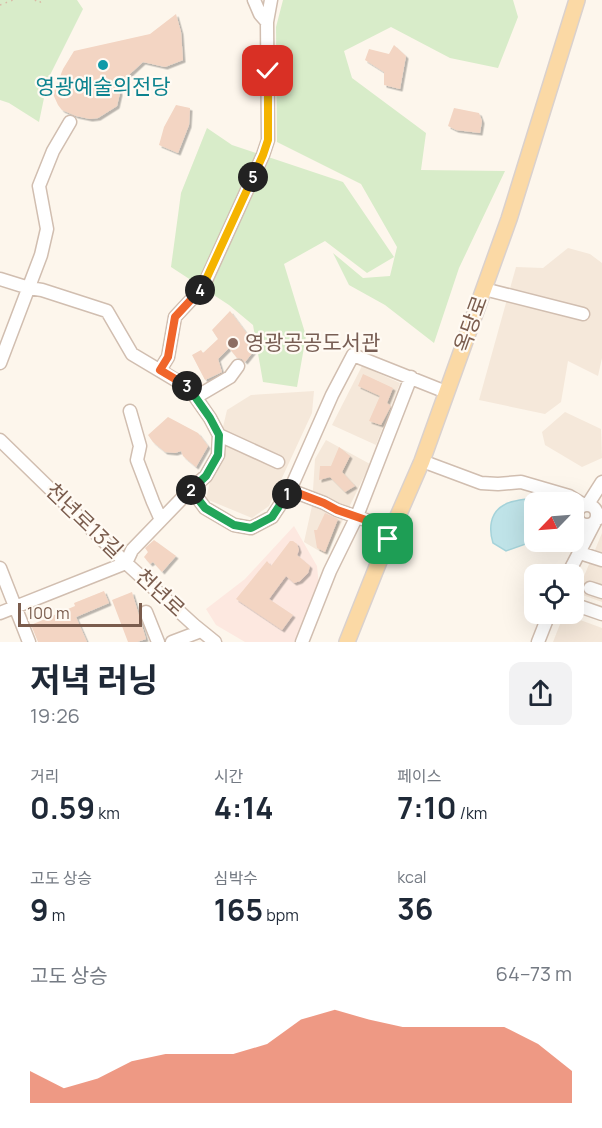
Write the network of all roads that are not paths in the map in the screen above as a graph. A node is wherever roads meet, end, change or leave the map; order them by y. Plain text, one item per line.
1 (254, 0) edge
2 (271, 0) edge
3 (577, 0) edge
4 (267, 22) junction
5 (70, 122) dead end
6 (0, 279) edge
7 (29, 288) junction
8 (484, 289) junction
9 (583, 314) dead end
10 (0, 363) edge
11 (238, 366) dead end
12 (160, 370) junction
13 (411, 377) junction
14 (446, 392) junction
15 (196, 397) junction
16 (130, 411) dead end
17 (219, 435) junction
18 (0, 440) edge
19 (422, 460) junction
20 (278, 462) dead end
21 (602, 482) edge
22 (190, 489) junction
23 (546, 489) junction
24 (290, 490) junction
25 (551, 492) edge
26 (556, 492) edge
27 (602, 492) edge
28 (584, 507) edge
29 (584, 511) edge
30 (599, 515) edge
31 (357, 516) junction
32 (161, 520) junction
33 (584, 525) edge
34 (392, 529) junction
35 (584, 544) edge
36 (580, 552) joint
37 (602, 560) edge
38 (126, 563) junction
39 (573, 564) edge
40 (0, 568) edge
41 (590, 588) dead end
42 (602, 592) edge
43 (15, 607) junction
44 (584, 608) edge
45 (146, 612) dead end
46 (0, 613) edge
47 (602, 614) edge
48 (545, 624) edge
49 (201, 631) junction
50 (29, 642) edge
51 (158, 642) edge
52 (172, 642) edge
53 (215, 642) edge
54 (302, 642) edge
55 (347, 642) edge
56 (538, 642) edge

1 - 4 street
2 - 4 street
3 - 8 main road, 옥당로
4 - 12 street
5 - 7 street
6 - 7 street
7 - 10 street
7 - 12 street
8 - 9 street
8 - 14 main road, 옥당로
11 - 15 street
12 - 15 street
13 - 14 street
13 - 24 street
13 - 31 street
14 - 19 main road, 옥당로
15 - 17 street
16 - 32 street
17 - 20 street
17 - 22 street, 천년로13길
18 - 38 street, 천년로13길
19 - 23 street
19 - 34 main road, 옥당로
21 - 28 street
22 - 24 street
22 - 32 street, 천년로13길
23 - 25 street
23 - 26 street
24 - 31 street
27 - 30 street
29 - 30 street
30 - 33 street
30 - 35 street
31 - 34 street
31 - 54 street
32 - 38 street, 천년로13길
34 - 55 main road, 옥당로
36 - 37 street
36 - 39 street
38 - 43 street, 천년로
38 - 49 street, 천년로
40 - 43 street
41 - 42 street
43 - 46 street, 천년로
43 - 50 street
44 - 47 street
45 - 51 street
48 - 56 street
49 - 52 street
49 - 53 street, 천년로

